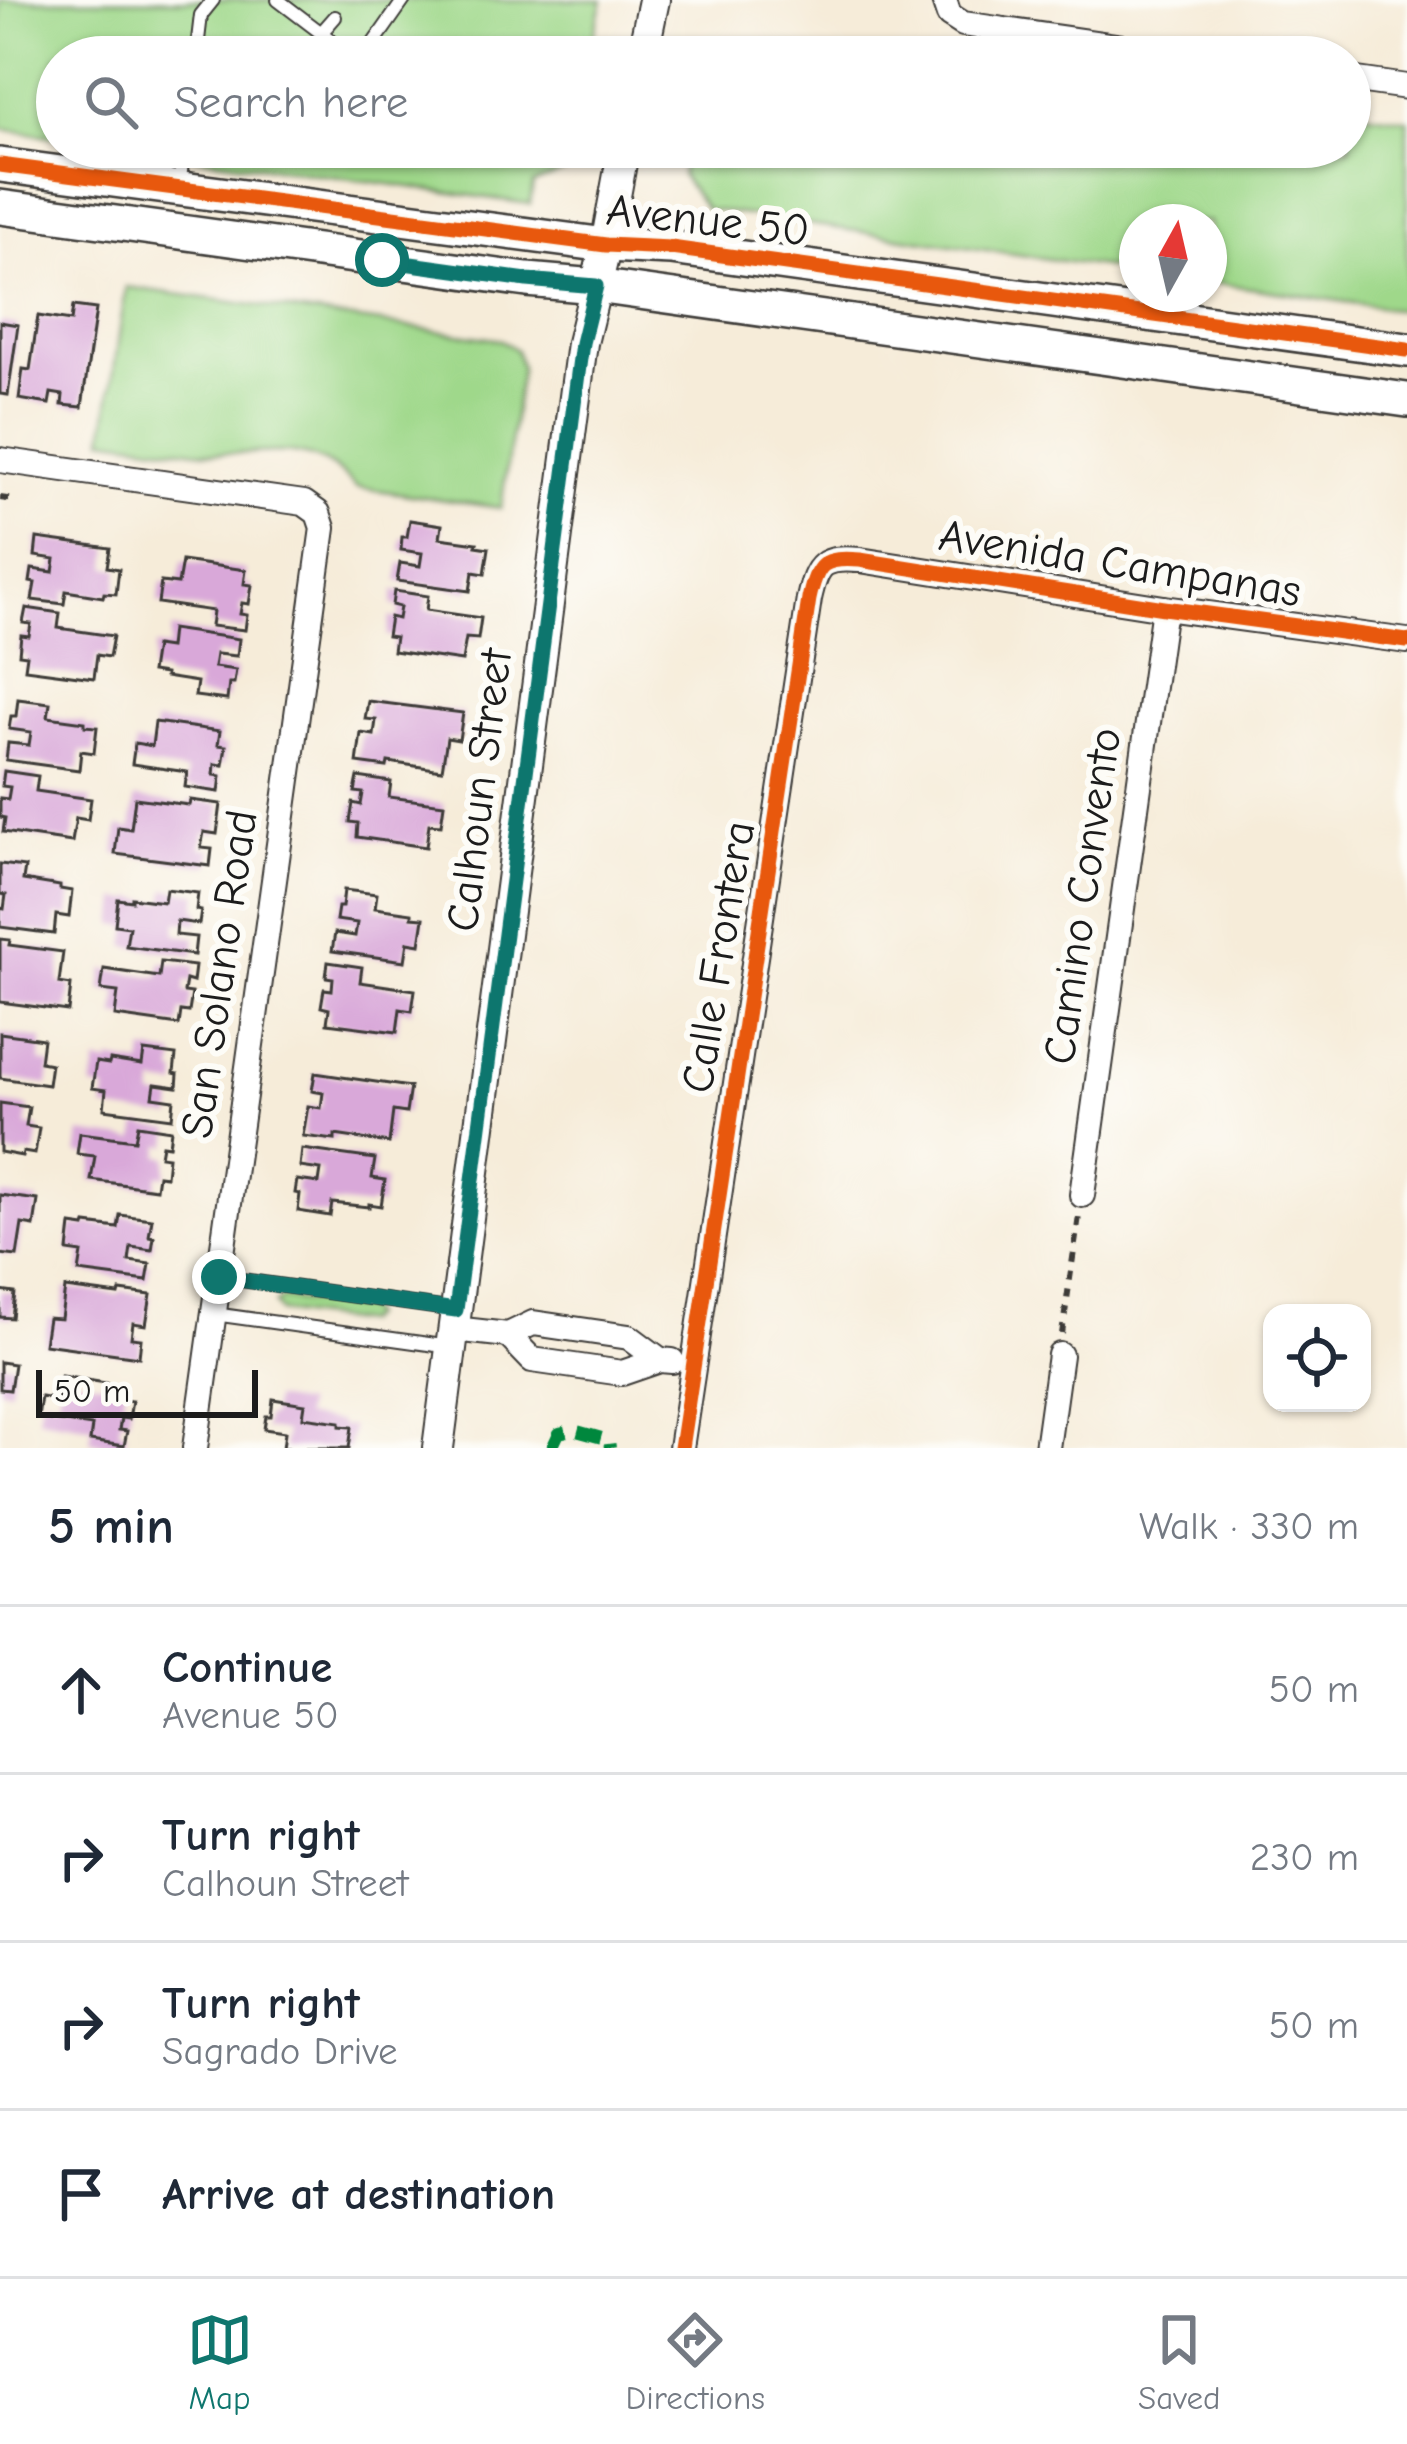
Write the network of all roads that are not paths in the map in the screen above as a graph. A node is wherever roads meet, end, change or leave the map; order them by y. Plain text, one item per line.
1 (213, 0) edge
2 (404, 0) edge
3 (654, 0) edge
4 (283, 2) edge
5 (946, 7) edge
6 (335, 16) dead end
7 (321, 33) junction
8 (198, 36) edge
9 (325, 36) edge
10 (379, 36) edge
11 (646, 36) edge
12 (1041, 36) edge
13 (1371, 82) edge
14 (1407, 87) edge
15 (0, 165) edge
16 (182, 168) edge
17 (620, 168) edge
18 (179, 190) junction
19 (0, 207) edge
20 (606, 245) junction
21 (596, 286) junction
22 (1407, 350) edge
23 (1407, 400) edge
24 (0, 460) edge
25 (823, 563) joint
26 (1165, 608) junction
27 (1407, 641) edge
28 (1082, 1195) road end
29 (219, 1277) junction
30 (214, 1314) junction
31 (454, 1329) junction
32 (508, 1335) junction
33 (1060, 1355) road end
34 (660, 1360) junction
35 (692, 1364) junction
36 (195, 1448) edge
37 (438, 1448) edge
38 (681, 1448) edge
39 (1047, 1448) edge

1 - 8 lane
2 - 10 lane
3 - 11 street
4 - 7 lane
5 - 12 street
6 - 7 lane
7 - 9 lane
13 - 14 street
15 - 18 main road, Avenue 50
16 - 18 lane
17 - 20 street, Calhoun Street
18 - 20 main road, Avenue 50
19 - 21 main road, Avenue 50
20 - 21 street, Calhoun Street
20 - 22 main road, Avenue 50
21 - 23 main road, Avenue 50
21 - 31 street, Calhoun Street
24 - 29 street, San Solano Road
25 - 26 street, Avenida Campanas
25 - 35 street, Calle Frontera
26 - 27 street, Avenida Campanas
26 - 28 street, Camino Convento
29 - 30 street, San Solano Road
29 - 31 lane
30 - 31 lane
30 - 36 street, San Solano Road
31 - 32 street
31 - 37 street, Calhoun Street
32 - 34 street
32 - 34 street
33 - 39 street
34 - 35 street
35 - 38 street, Calle Frontera

